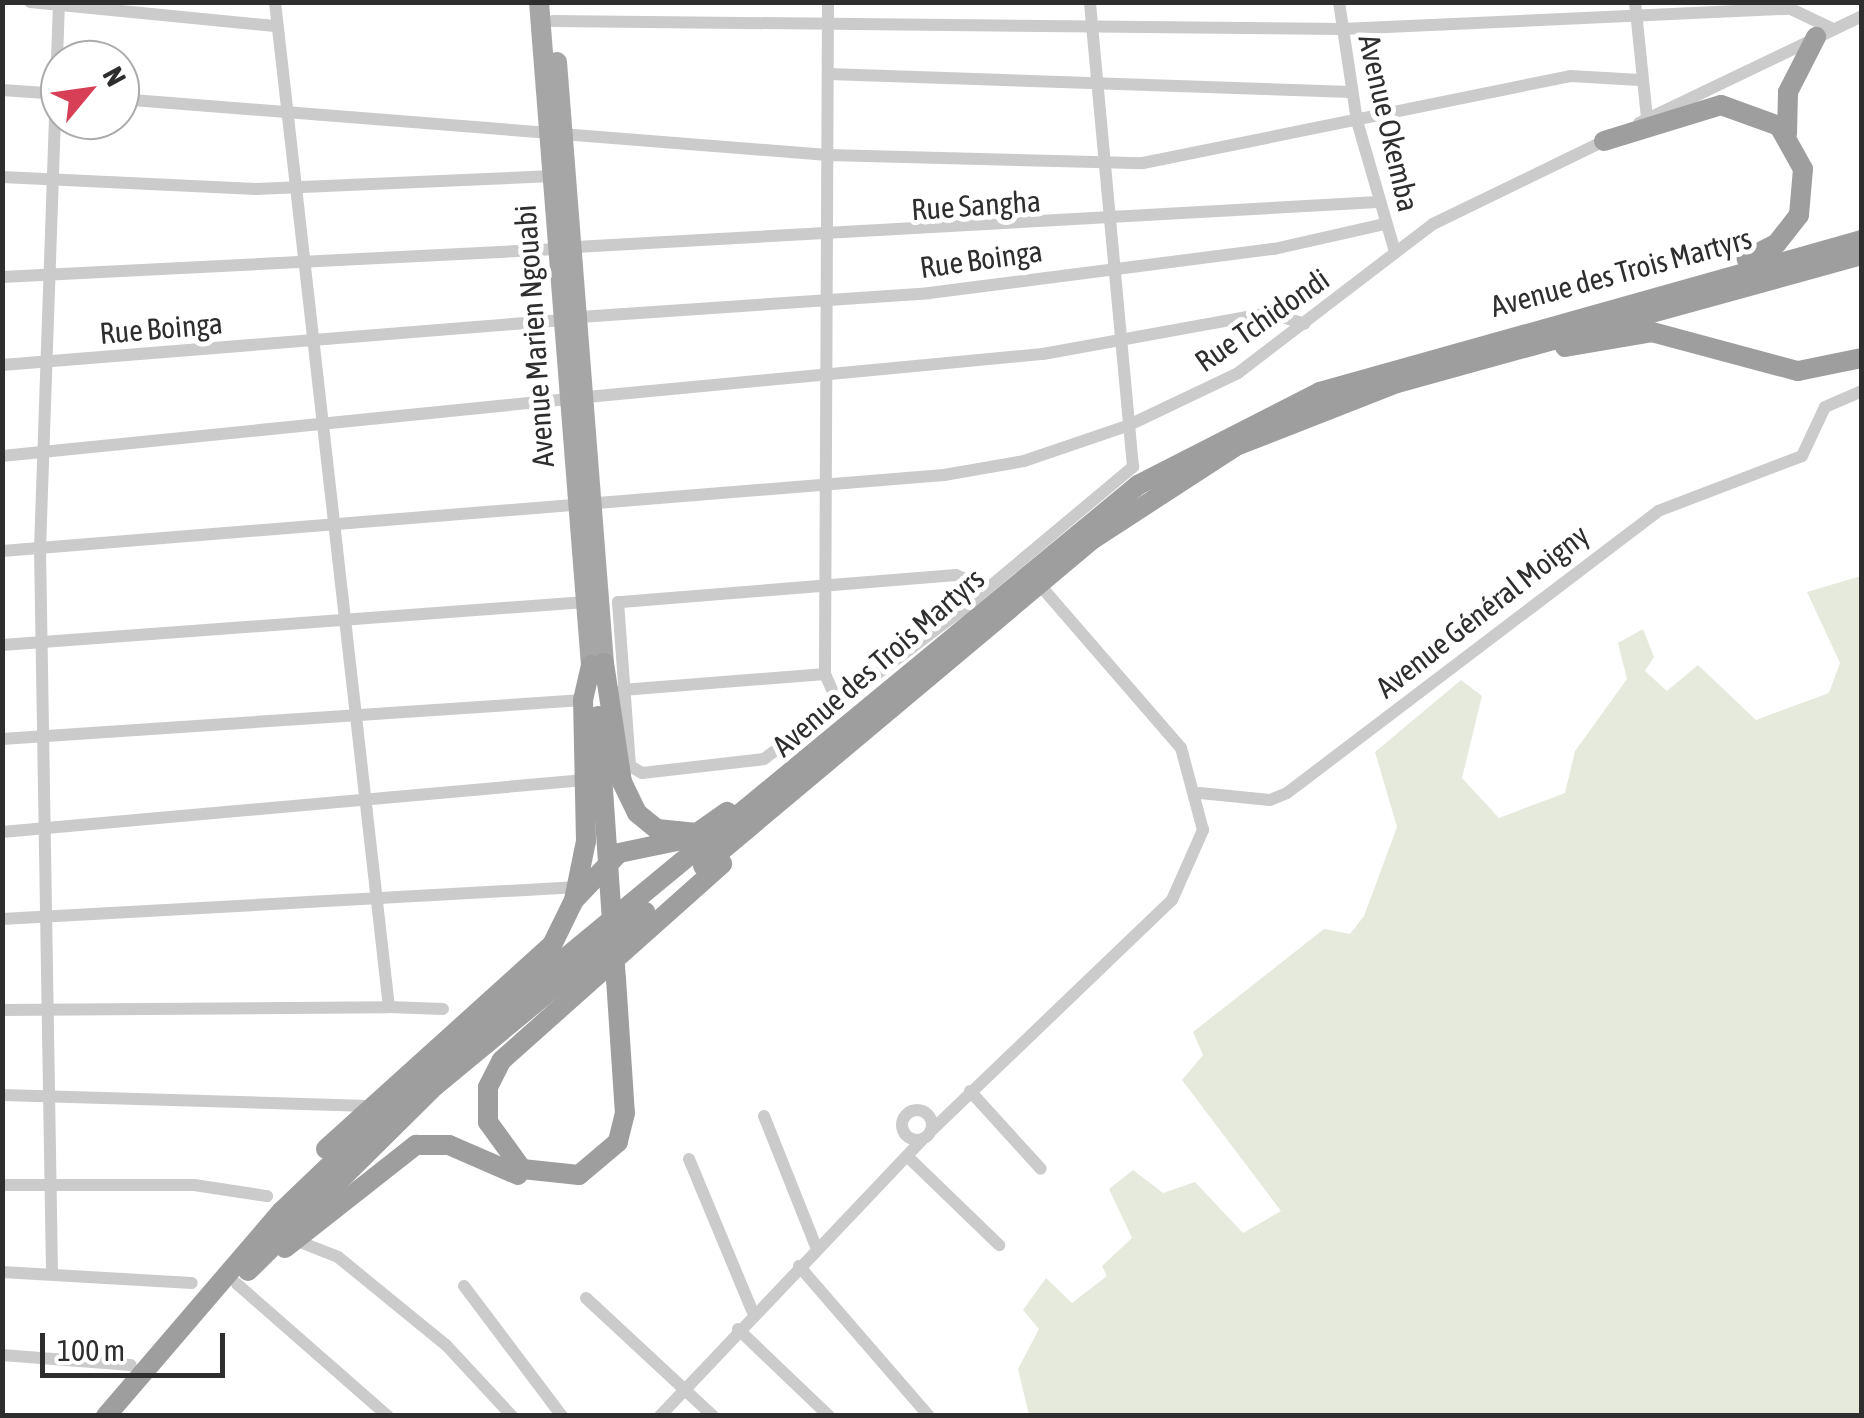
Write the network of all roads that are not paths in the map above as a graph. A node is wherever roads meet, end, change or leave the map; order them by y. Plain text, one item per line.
1 (30, 2) edge
2 (274, 2) edge
3 (539, 2) edge
4 (828, 2) edge
5 (1090, 2) edge
6 (1339, 2) edge
7 (58, 4) edge
8 (1635, 8) edge
9 (552, 12) edge
10 (1862, 16) edge
11 (1092, 22) junction
12 (829, 25) junction
13 (275, 26) junction
14 (1342, 29) junction
15 (1824, 33) junction
16 (57, 40) edge
17 (829, 74) junction
18 (1640, 80) junction
19 (1096, 85) junction
20 (2, 90) edge
21 (40, 92) edge
22 (1352, 92) junction
23 (140, 101) edge
24 (292, 116) junction
25 (1647, 118) junction
26 (1357, 122) junction
27 (556, 134) junction
28 (1787, 134) junction
29 (51, 140) edge
30 (1604, 141) junction
31 (828, 155) junction
32 (1100, 160) junction
33 (553, 176) junction
34 (2, 177) edge
35 (48, 178) junction
36 (296, 185) junction
37 (1378, 202) junction
38 (1107, 216) junction
39 (1385, 224) junction
40 (830, 238) junction
41 (1862, 240) edge
42 (567, 248) junction
43 (1395, 252) junction
44 (1862, 255) edge
45 (306, 258) junction
46 (1112, 268) junction
47 (45, 274) junction
48 (2, 277) edge
49 (1678, 285) junction
50 (829, 296) junction
51 (572, 319) junction
52 (1304, 324) junction
53 (315, 341) junction
54 (1119, 342) junction
55 (1862, 358) edge
56 (45, 362) junction
57 (1479, 362) junction
58 (2, 365) edge
59 (828, 373) junction
60 (1862, 391) edge
61 (578, 398) junction
62 (1127, 426) junction
63 (324, 428) junction
64 (44, 451) junction
65 (2, 456) edge
66 (827, 484) junction
67 (585, 502) junction
68 (332, 526) junction
69 (40, 549) junction
70 (2, 551) edge
71 (827, 584) junction
72 (1040, 585) junction
73 (984, 586) junction
74 (585, 602) junction
75 (344, 622) junction
76 (48, 641) junction
77 (2, 644) edge
78 (598, 664) junction
79 (826, 674) junction
80 (897, 686) junction
81 (622, 690) junction
82 (836, 698) junction
83 (582, 700) junction
84 (354, 716) junction
85 (46, 736) junction
86 (2, 739) edge
87 (585, 780) junction
88 (1200, 793) junction
89 (361, 804) junction
90 (782, 804) junction
91 (47, 829) junction
92 (2, 832) edge
93 (696, 834) junction
94 (576, 894) junction
95 (374, 902) junction
96 (49, 916) junction
97 (2, 919) edge
98 (389, 1007) junction
99 (48, 1009) junction
100 (443, 1009) dead end
101 (2, 1010) edge
102 (2, 1095) edge
103 (965, 1095) junction
104 (49, 1098) junction
105 (368, 1106) junction
106 (928, 1114) junction
107 (764, 1116) dead end
108 (927, 1134) junction
109 (908, 1157) junction
110 (690, 1160) dead end
111 (1040, 1169) dead end
112 (517, 1170) junction
113 (2, 1185) edge
114 (47, 1186) junction
115 (267, 1196) dead end
116 (282, 1211) junction
117 (294, 1240) junction
118 (1000, 1245) dead end
119 (816, 1247) junction
120 (799, 1266) junction
121 (2, 1272) edge
122 (52, 1272) junction
123 (192, 1283) dead end
124 (234, 1286) junction
125 (464, 1286) dead end
126 (586, 1298) dead end
127 (752, 1310) junction
128 (738, 1329) junction
129 (2, 1354) edge
130 (131, 1365) dead end
131 (682, 1390) junction
132 (106, 1416) edge
133 (122, 1416) edge
134 (388, 1416) edge
135 (512, 1416) edge
136 (562, 1416) edge
137 (660, 1416) edge
138 (713, 1416) edge
139 (829, 1416) edge
140 (929, 1416) edge

1 - 7 street
2 - 13 street
3 - 27 main road, Avenue Marien Ngouabi
4 - 12 street
5 - 11 street
6 - 14 street, Avenue Okemba
7 - 13 street
7 - 16 street
8 - 14 street
8 - 15 street
8 - 18 street
9 - 12 street
9 - 27 main road
10 - 15 street, Rue Tchidondi
11 - 12 street
11 - 14 street
11 - 19 street
12 - 17 street
13 - 24 street
14 - 22 street, Avenue Okemba
15 - 25 street, Rue Tchidondi
15 - 28 highway
17 - 19 street
17 - 31 street
18 - 25 street
18 - 26 street
19 - 22 street
19 - 32 street
20 - 21 street
22 - 26 street, Avenue Okemba
23 - 24 street
24 - 27 street
24 - 36 street
25 - 30 street, Rue Tchidondi
26 - 32 street
26 - 37 street, Avenue Okemba
27 - 31 street
27 - 33 main road, Avenue Marien Ngouabi
27 - 42 main road
28 - 30 highway
28 - 49 highway
29 - 35 street
30 - 43 street, Rue Tchidondi
31 - 32 street
31 - 40 street
32 - 38 street
33 - 36 street
33 - 42 main road, Avenue Marien Ngouabi
34 - 35 street
35 - 36 street
35 - 47 street
36 - 45 street
37 - 38 street, Rue Sangha
37 - 39 street, Avenue Okemba
38 - 40 street, Rue Sangha
38 - 46 street
39 - 43 street, Avenue Okemba
39 - 46 street, Rue Boinga
40 - 42 street, Rue Sangha
40 - 50 street
41 - 49 highway, Avenue des Trois Martyrs
42 - 45 street, Rue Sangha
42 - 51 main road, Avenue Marien Ngouabi
43 - 52 street, Rue Tchidondi
44 - 57 highway, Avenue des Trois Martyrs
45 - 47 street, Rue Sangha
45 - 53 street
46 - 50 street, Rue Boinga
46 - 54 street
47 - 48 street, Rue Sangha
47 - 56 street
49 - 80 highway, Avenue des Trois Martyrs
50 - 51 street, Rue Boinga
50 - 59 street
51 - 53 street, Rue Boinga
51 - 61 main road, Avenue Marien Ngouabi
52 - 54 street
52 - 62 street, Rue Tchidondi
53 - 56 street, Rue Boinga
53 - 63 street
54 - 59 street
54 - 62 street
55 - 57 highway
56 - 58 street, Rue Boinga
56 - 64 street
57 - 72 highway, Avenue des Trois Martyrs
59 - 61 street
59 - 66 street
60 - 88 street, Avenue Général Moigny
61 - 63 street
61 - 67 main road, Avenue Marien Ngouabi
62 - 66 street, Rue Tchidondi
62 - 73 street
63 - 64 street
63 - 68 street
64 - 65 street
64 - 69 street
66 - 67 street, Rue Tchidondi
66 - 71 street
67 - 68 street, Rue Tchidondi
67 - 74 main road, Avenue Marien Ngouabi
67 - 78 main road
68 - 69 street, Rue Tchidondi
68 - 75 street
69 - 70 street, Rue Tchidondi
69 - 76 street
71 - 73 street
71 - 79 street
71 - 81 street
72 - 88 street
72 - 90 highway, Avenue des Trois Martyrs
73 - 82 street
74 - 75 street
74 - 78 main road, Avenue Marien Ngouabi
75 - 76 street
75 - 84 street
76 - 77 street
76 - 85 street
78 - 83 highway
78 - 93 highway
78 - 112 highway, bridge
79 - 81 street
79 - 82 street
80 - 93 highway
80 - 116 highway, Avenue des Trois Martyrs
81 - 82 street
83 - 84 street
83 - 87 highway
84 - 85 street
84 - 89 street
85 - 86 street
85 - 91 street
87 - 89 street
87 - 94 highway
88 - 103 street
89 - 91 street
89 - 95 street
90 - 112 highway
90 - 124 highway, Avenue des Trois Martyrs
91 - 92 street
91 - 96 street
93 - 94 highway
94 - 95 street
94 - 105 highway
95 - 96 street
95 - 98 street
96 - 97 street
96 - 99 street
98 - 99 street
98 - 100 street
99 - 101 street
99 - 104 street
102 - 104 street
103 - 106 street
103 - 108 street
103 - 111 street
104 - 105 street
104 - 114 street
105 - 116 highway
106 - 108 street
106 - 108 street
107 - 119 street
108 - 109 street
109 - 118 street
109 - 119 street
110 - 127 street
112 - 117 highway
113 - 114 street
114 - 115 street
114 - 122 street
116 - 132 highway, Avenue des Trois Martyrs
117 - 124 highway
117 - 135 street
119 - 120 street
120 - 127 street
120 - 140 street
121 - 122 street
122 - 123 street
124 - 133 highway, Avenue des Trois Martyrs
124 - 134 street
125 - 136 street
126 - 131 street
127 - 128 street
128 - 131 street
128 - 139 street
129 - 130 street
131 - 137 street
131 - 138 street

